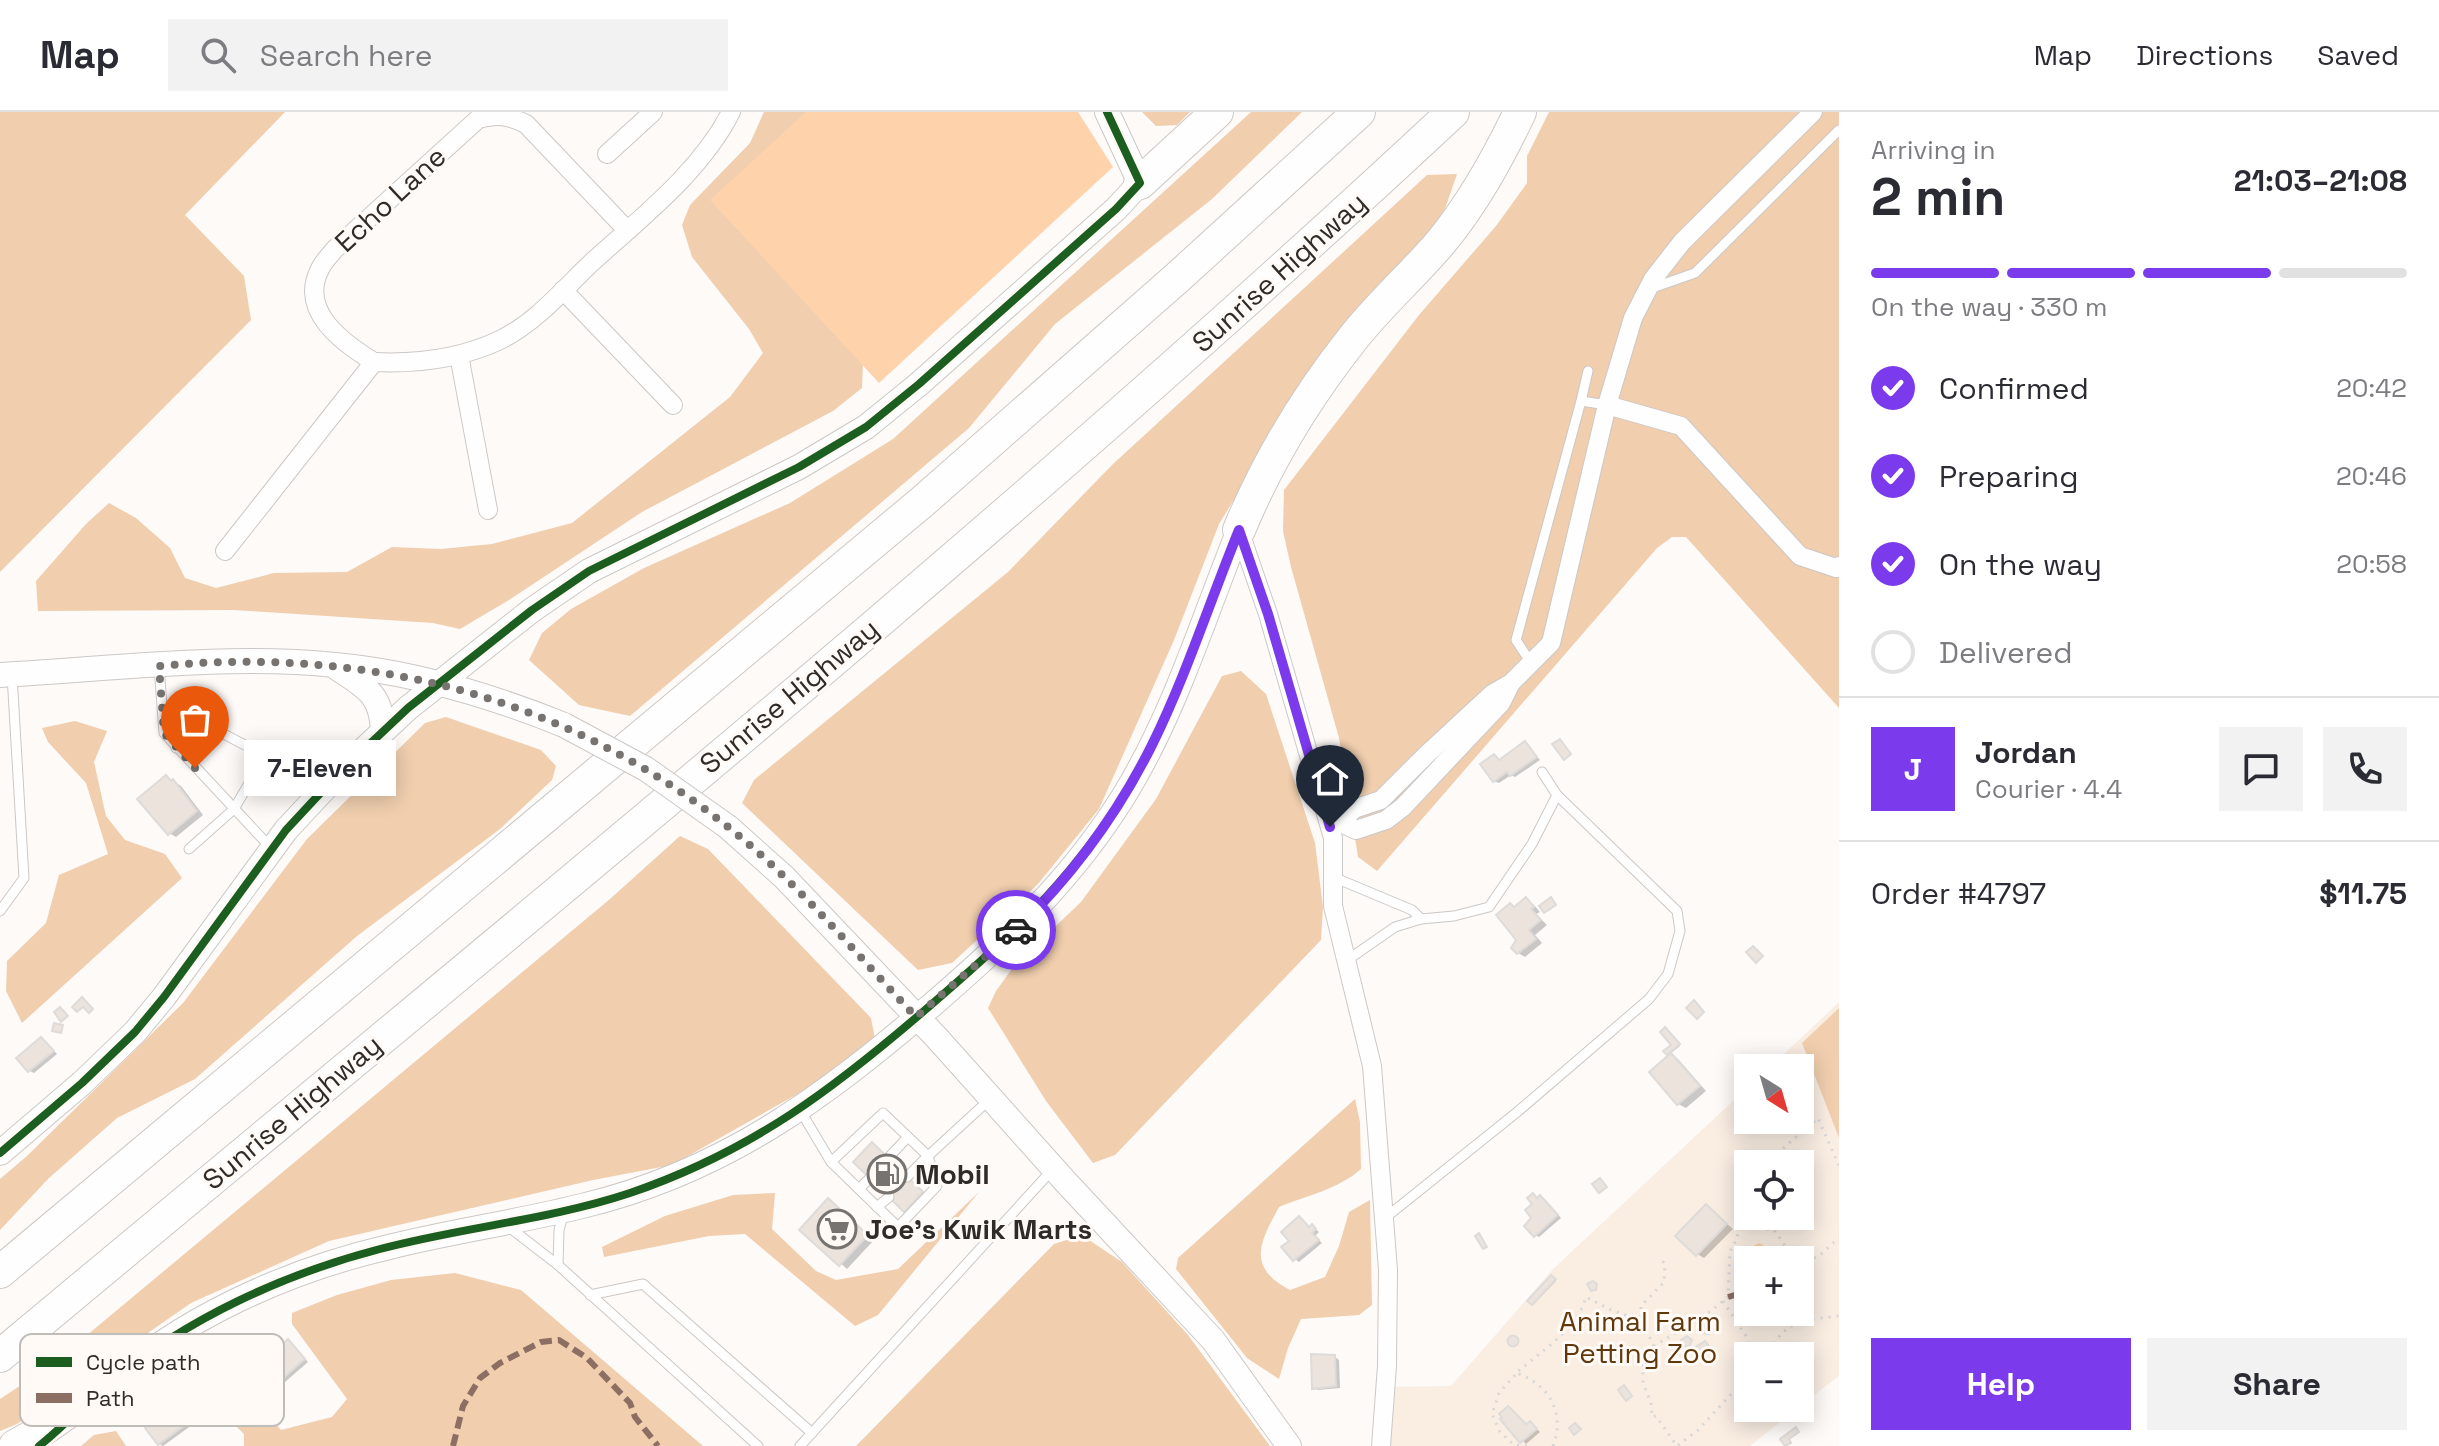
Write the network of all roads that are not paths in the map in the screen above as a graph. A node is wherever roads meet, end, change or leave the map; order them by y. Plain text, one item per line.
1 (653, 112) edge
2 (731, 112) edge
3 (1107, 112) edge
4 (1217, 112) edge
5 (1359, 112) edge
6 (1453, 112) edge
7 (1520, 112) edge
8 (1813, 112) edge
9 (1839, 130) edge
10 (607, 154) dead end
11 (1140, 183) junction
12 (627, 230) junction
13 (1648, 289) junction
14 (563, 290) junction
15 (459, 355) junction
16 (374, 362) junction
17 (1588, 371) dead end
18 (1581, 401) junction
19 (673, 405) dead end
20 (1607, 405) junction
21 (488, 510) dead end
22 (1239, 530) junction
23 (225, 551) dead end
24 (1838, 571) edge
25 (1531, 663) junction
26 (332, 665) junction
27 (159, 666) junction
28 (6, 675) edge
29 (438, 684) junction
30 (383, 730) junction
31 (176, 748) junction
32 (1542, 772) dead end
33 (1557, 795) junction
34 (234, 809) junction
35 (1335, 825) junction
36 (189, 849) dead end
37 (272, 849) junction
38 (1333, 877) junction
39 (0, 911) edge
40 (1421, 919) junction
41 (1346, 961) junction
42 (916, 1017) junction
43 (991, 1097) junction
44 (800, 1110) junction
45 (908, 1137) junction
46 (0, 1153) edge
47 (928, 1156) junction
48 (888, 1158) dead end
49 (831, 1162) junction
50 (1053, 1169) junction
51 (907, 1177) dead end
52 (870, 1178) dead end
53 (859, 1189) junction
54 (889, 1197) dead end
55 (877, 1207) junction
56 (564, 1210) junction
57 (1385, 1218) junction
58 (503, 1223) junction
59 (558, 1265) junction
60 (0, 1272) edge
61 (590, 1295) junction
62 (26, 1334) edge
63 (180, 1334) edge
64 (20, 1339) edge
65 (0, 1356) edge
66 (48, 1426) edge
67 (62, 1426) edge
68 (812, 1433) junction
69 (15, 1446) edge
70 (39, 1446) edge
71 (758, 1446) edge
72 (800, 1446) edge
73 (1289, 1446) edge
74 (1381, 1446) edge

1 - 10 street
2 - 12 street
3 - 11 street
4 - 11 highway
5 - 60 highway
6 - 62 highway, Sunrise Highway
7 - 22 highway
8 - 13 street
9 - 13 lane
11 - 29 street
12 - 14 street
12 - 16 street, Echo Lane
13 - 20 street
14 - 15 street
14 - 19 street
15 - 16 street
15 - 21 street
16 - 23 street
17 - 18 lane
18 - 20 lane
18 - 25 lane
20 - 24 street
20 - 25 street
22 - 35 street
22 - 42 street
25 - 35 street
26 - 27 street
26 - 29 street
26 - 30 street
27 - 28 street
27 - 31 lane
28 - 39 lane
29 - 30 street
29 - 42 street, bridge
30 - 37 street
31 - 34 lane
31 - 34 lane
32 - 33 lane
33 - 40 lane
33 - 57 lane
34 - 36 lane
34 - 37 lane
35 - 38 street
37 - 46 street
38 - 40 lane
38 - 41 street
40 - 41 lane
41 - 57 street
42 - 43 street
42 - 44 street
43 - 47 lane
43 - 50 street
44 - 49 lane
44 - 56 street
45 - 47 lane
45 - 48 lane
45 - 49 lane
47 - 51 lane
47 - 55 lane
49 - 53 lane
50 - 68 lane
50 - 73 street
52 - 53 lane
53 - 55 lane
54 - 55 lane
56 - 58 street
56 - 59 lane
57 - 74 street
58 - 59 lane
58 - 63 street
59 - 61 lane
61 - 68 lane
61 - 71 lane
64 - 65 highway, Sunrise Highway
66 - 69 highway
67 - 70 street
68 - 72 lane

